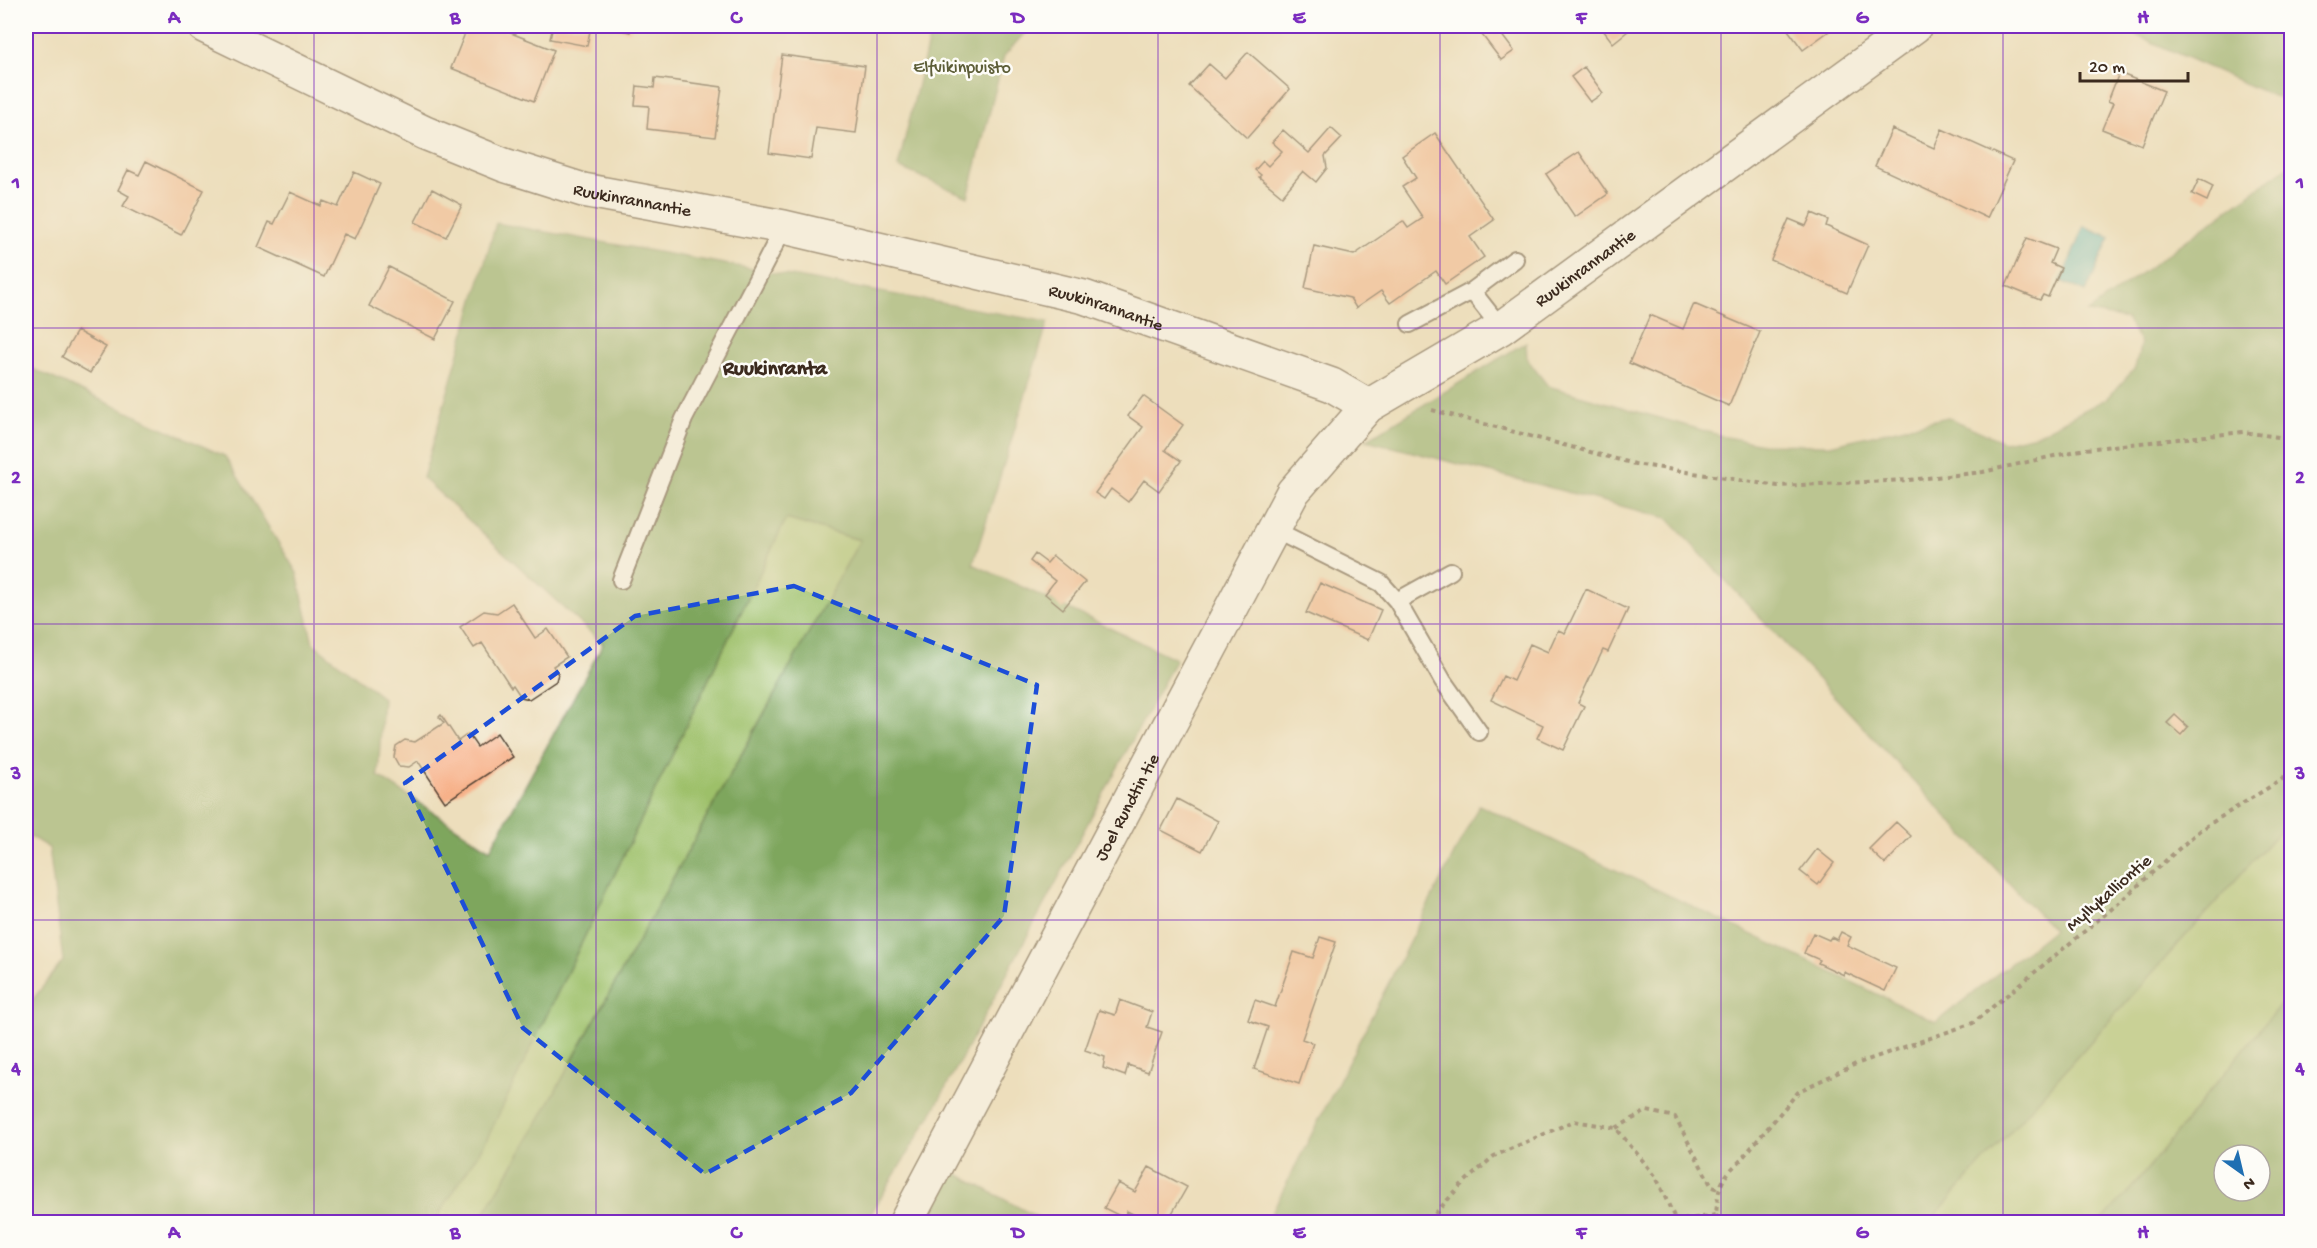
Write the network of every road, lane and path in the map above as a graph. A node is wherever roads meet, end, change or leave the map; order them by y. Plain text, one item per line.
1 (204, 26) edge
2 (1915, 26) edge
3 (784, 226) junction
4 (1515, 260) dead end
5 (1472, 291) junction
6 (1410, 324) dead end
7 (1501, 328) junction
8 (1377, 401) junction
9 (2292, 439) edge
10 (1273, 529) junction
11 (1451, 571) dead end
12 (621, 580) dead end
13 (1397, 601) junction
14 (1479, 732) dead end
15 (2292, 773) edge
16 (1616, 1128) junction
17 (1718, 1189) junction
18 (1716, 1215) junction
19 (906, 1222) edge
20 (1431, 1222) edge
21 (1719, 1222) edge

1 - 3 street, Ruukinrannantie
2 - 7 street, Ruukinrannantie
3 - 8 street, Ruukinrannantie
3 - 12 lane
4 - 5 lane
5 - 6 lane
5 - 7 lane
7 - 8 street, Ruukinrannantie
8 - 9 path
8 - 10 street, Joel Rundtin tie
10 - 13 lane
10 - 19 street, Joel Rundtin tie
11 - 13 lane
13 - 14 lane
15 - 17 path, Myllykalliontie
16 - 17 path
16 - 18 path
16 - 20 path
17 - 18 path
18 - 21 path

